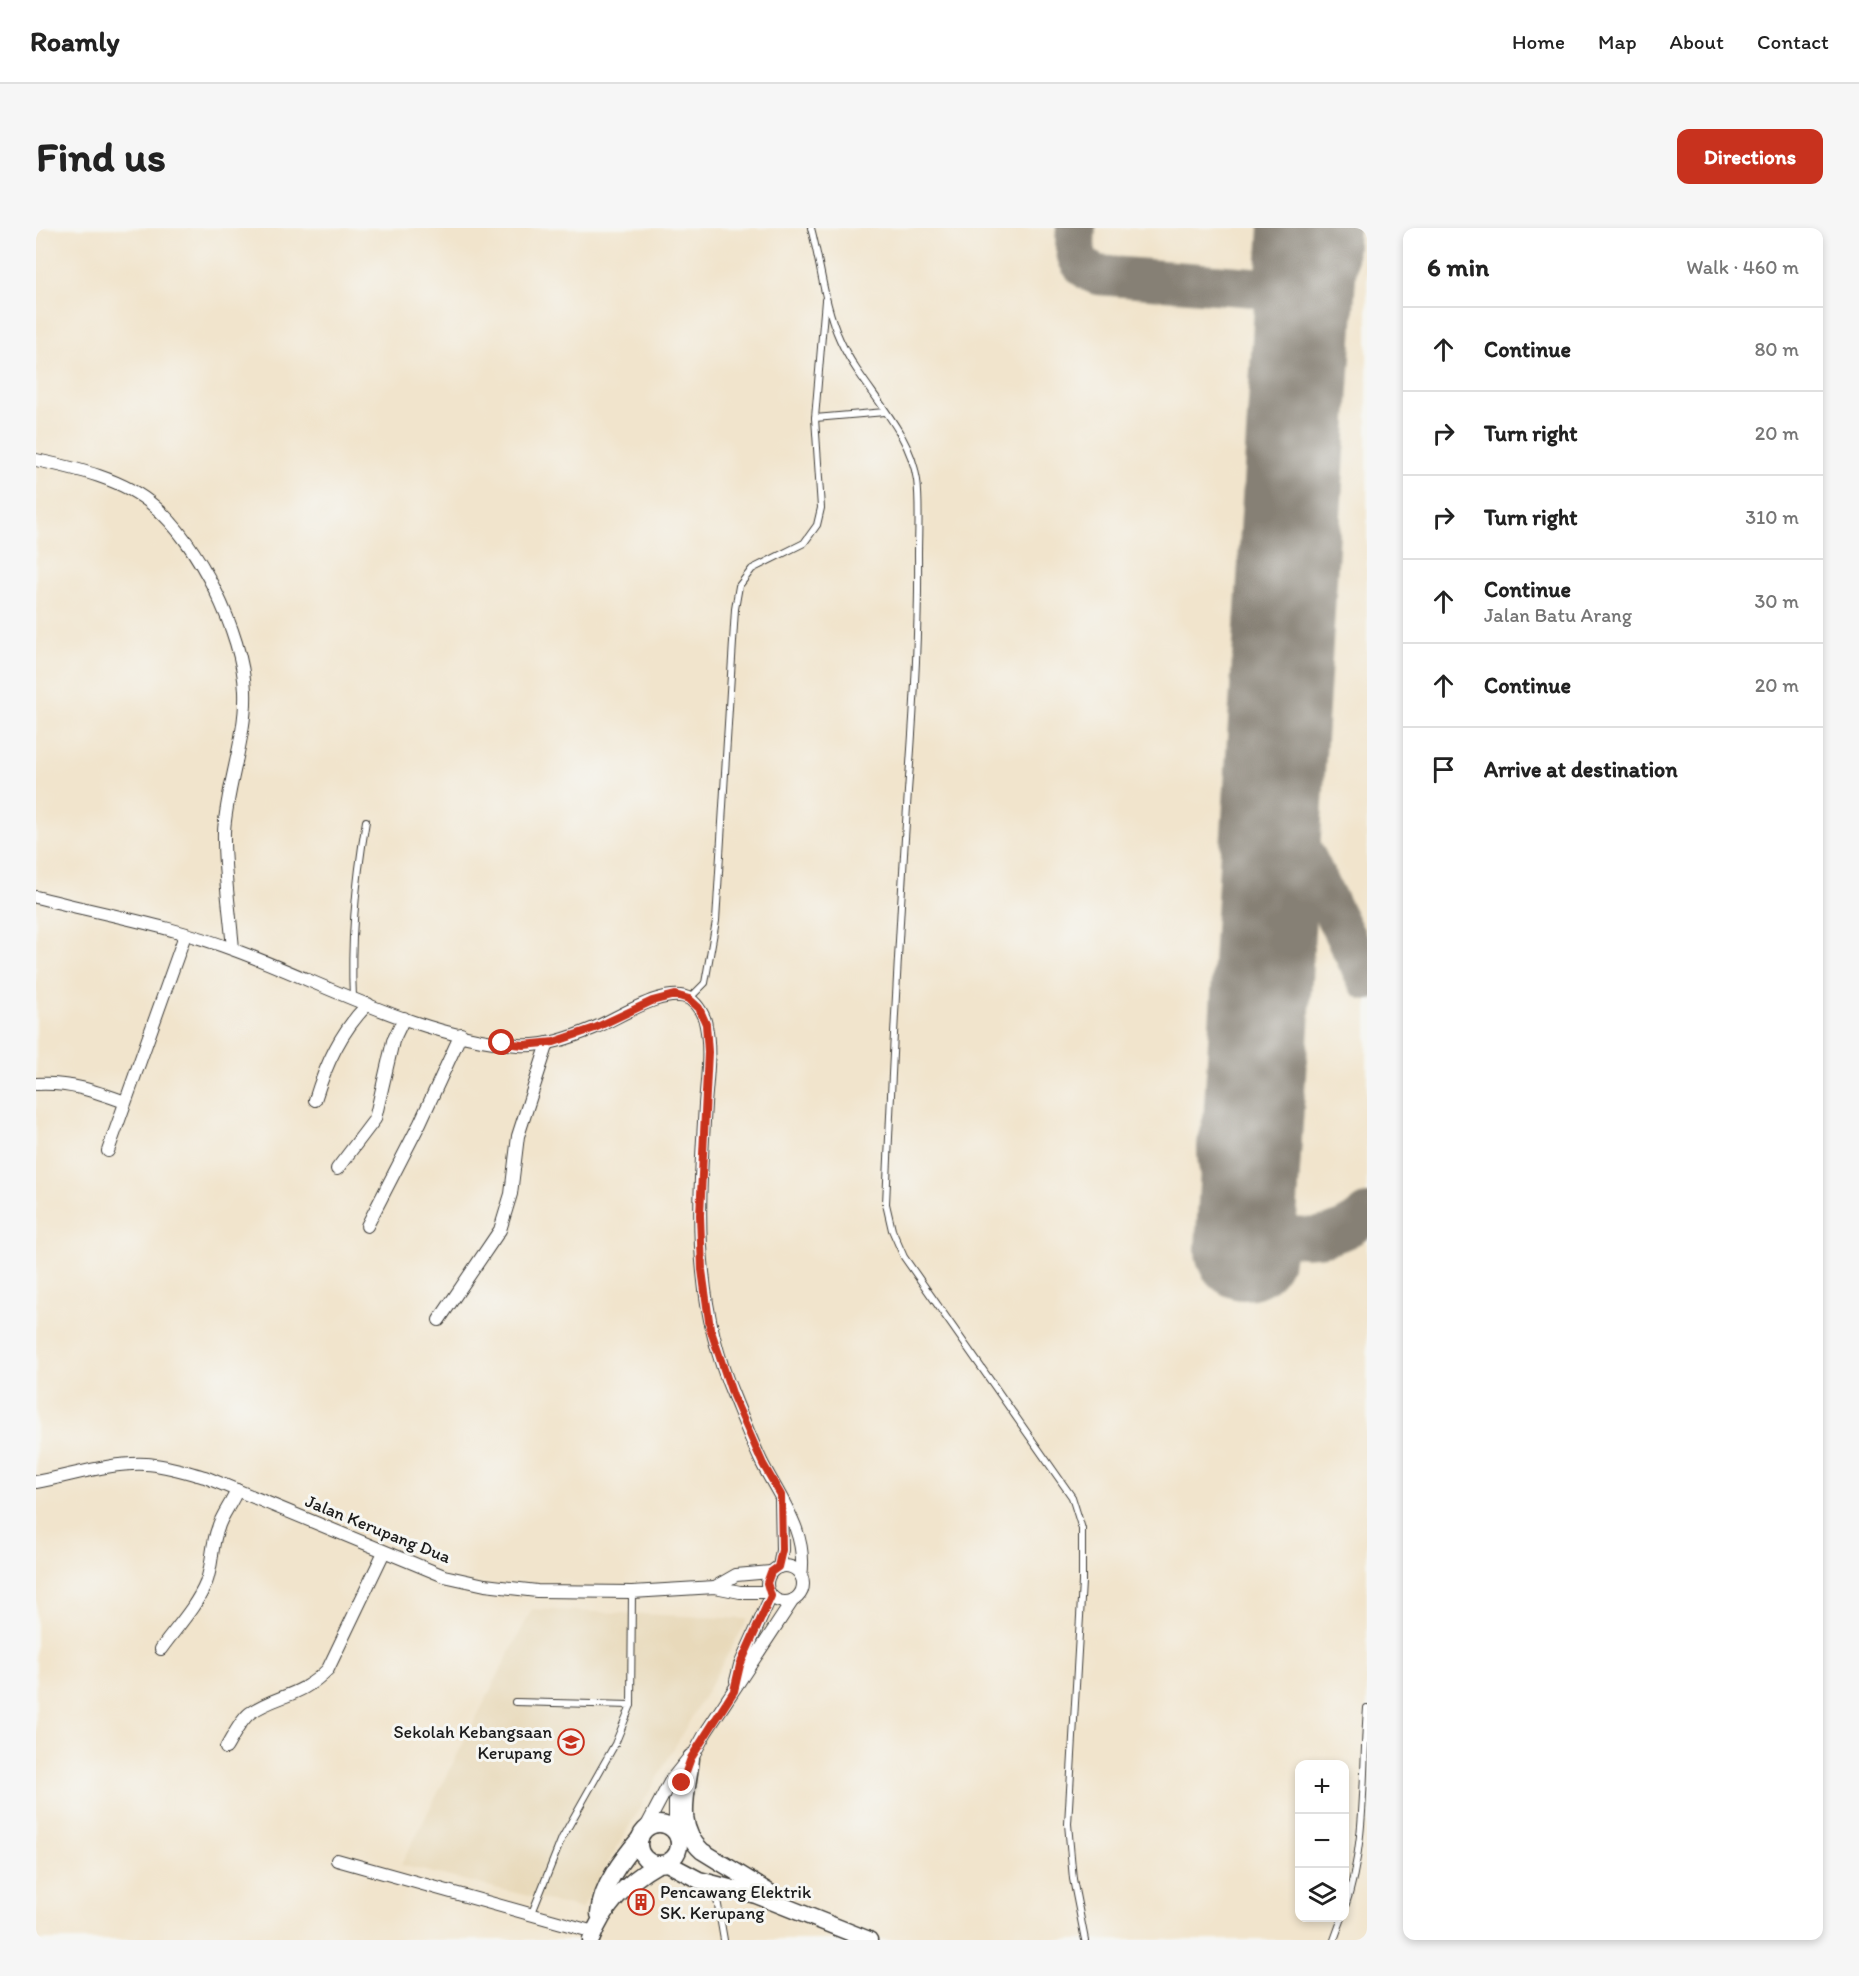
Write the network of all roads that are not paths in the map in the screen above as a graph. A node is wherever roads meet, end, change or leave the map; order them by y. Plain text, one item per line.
1 (811, 228) edge
2 (825, 296) junction
3 (885, 412) junction
4 (815, 418) junction
5 (36, 460) edge
6 (366, 821) dead end
7 (36, 897) edge
8 (185, 935) junction
9 (233, 949) junction
10 (353, 998) junction
11 (689, 999) junction
12 (368, 1004) junction
13 (404, 1018) junction
14 (461, 1034) junction
15 (548, 1043) junction
16 (36, 1084) edge
17 (315, 1100) dead end
18 (125, 1102) junction
19 (108, 1151) dead end
20 (337, 1168) dead end
21 (367, 1226) dead end
22 (439, 1320) dead end
23 (36, 1482) edge
24 (237, 1490) junction
25 (781, 1495) junction
26 (384, 1552) junction
27 (775, 1569) junction
28 (801, 1576) junction
29 (715, 1587) junction
30 (632, 1592) junction
31 (770, 1594) junction
32 (793, 1600) junction
33 (161, 1649) dead end
34 (734, 1691) junction
35 (515, 1702) dead end
36 (631, 1705) junction
37 (1367, 1708) edge
38 (226, 1748) dead end
39 (694, 1752) junction
40 (641, 1835) junction
41 (677, 1838) junction
42 (337, 1860) dead end
43 (662, 1864) junction
44 (634, 1878) junction
45 (707, 1883) junction
46 (1349, 1891) edge
47 (756, 1895) junction
48 (532, 1913) junction
49 (799, 1913) junction
50 (1340, 1922) edge
51 (594, 1932) edge
52 (724, 1940) edge
53 (868, 1940) edge
54 (1085, 1940) edge
55 (1334, 1940) edge

1 - 2 lane
2 - 3 lane
2 - 4 lane
3 - 4 lane
3 - 54 lane
4 - 11 lane
5 - 9 street
6 - 10 lane
7 - 8 street
8 - 9 street
8 - 18 street
9 - 10 street
10 - 12 street
11 - 15 street
11 - 25 street
12 - 13 street
12 - 17 street
13 - 14 street
13 - 20 street
14 - 15 street
14 - 21 street
15 - 22 street
16 - 18 street
18 - 19 street
23 - 24 street, Jalan Kerupang Dua
24 - 26 street, Jalan Kerupang Dua
24 - 33 street
25 - 27 street
25 - 28 street
26 - 30 street, Jalan Kerupang Dua
26 - 38 street
27 - 28 street
27 - 29 street, Jalan Kerupang Dua
27 - 31 street
28 - 32 street
29 - 30 street, Jalan Kerupang Dua
29 - 31 street, Jalan Kerupang Dua
30 - 36 lane
31 - 32 street
31 - 34 street
32 - 34 street
34 - 39 street
35 - 36 lane
36 - 48 lane
37 - 46 lane
39 - 40 street
39 - 41 street
39 - 49 main road
40 - 41 main road
40 - 43 main road
40 - 51 main road
41 - 43 main road
41 - 47 main road
42 - 48 street
43 - 44 main road
43 - 45 main road
44 - 45 main road
44 - 51 main road
45 - 47 main road
45 - 52 lane
47 - 49 main road
48 - 51 street
49 - 53 main road
50 - 55 lane

